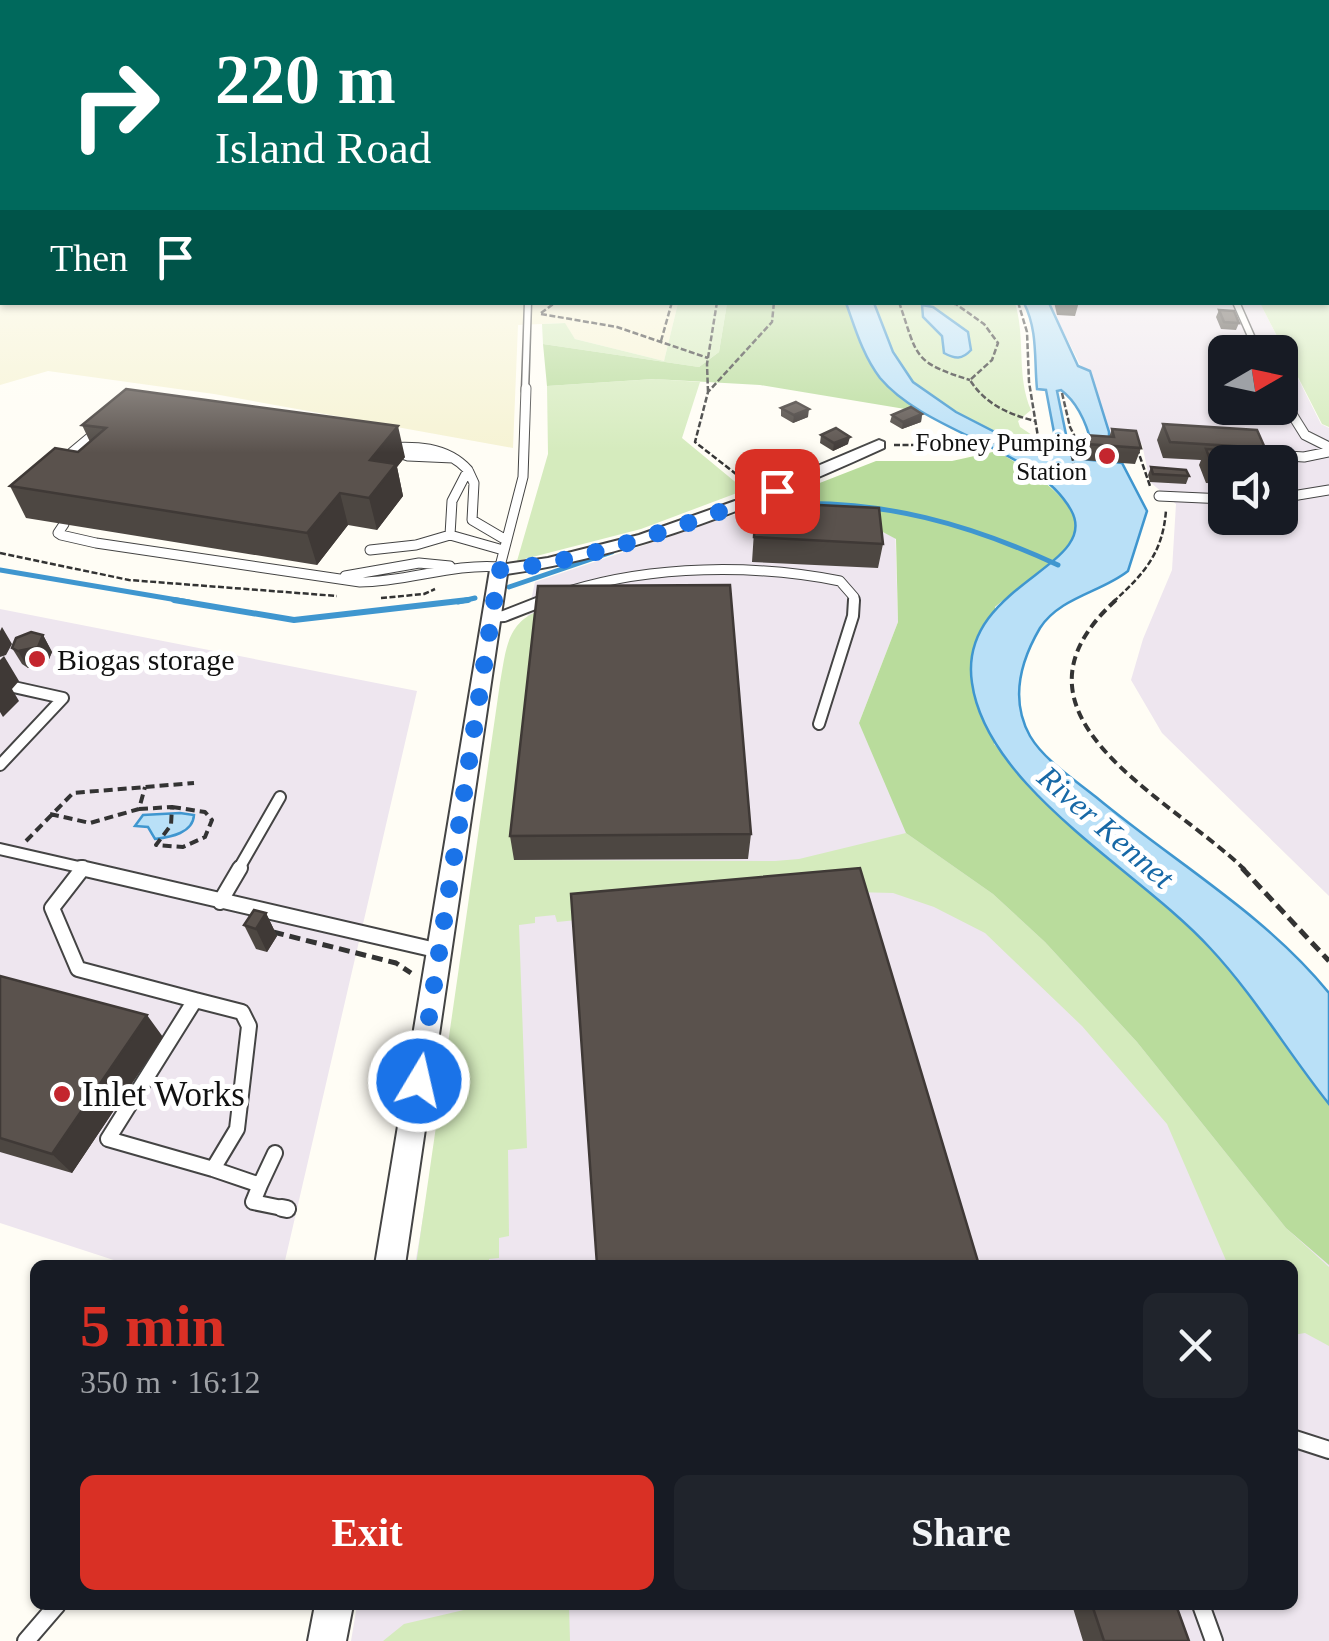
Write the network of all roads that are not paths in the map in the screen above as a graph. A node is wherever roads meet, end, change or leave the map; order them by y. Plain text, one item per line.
1 (528, 305) edge
2 (1237, 305) edge
3 (1251, 335) edge
4 (1298, 424) edge
5 (104, 425) edge
6 (879, 445) road end
7 (1329, 450) edge
8 (374, 453) edge
9 (1298, 457) edge
10 (468, 470) junction
11 (47, 473) edge
12 (1329, 490) edge
13 (1298, 495) edge
14 (1159, 496) road end
15 (1208, 498) edge
16 (64, 524) dead end
17 (105, 531) dead end
18 (450, 535) junction
19 (370, 550) dead end
20 (168, 552) junction
21 (502, 557) junction
22 (490, 617) junction
23 (0, 684) edge
24 (819, 724) dead end
25 (0, 765) edge
26 (280, 797) dead end
27 (0, 849) edge
28 (83, 868) junction
29 (220, 902) junction
30 (440, 951) junction
31 (195, 999) junction
32 (275, 1153) dead end
33 (213, 1169) junction
34 (260, 1185) junction
35 (287, 1209) dead end
36 (391, 1260) edge
37 (1298, 1440) edge
38 (1329, 1450) edge
39 (53, 1610) edge
40 (333, 1610) edge
41 (1203, 1610) edge
42 (26, 1641) edge
43 (328, 1641) edge
44 (1214, 1641) edge

1 - 21 lane
2 - 3 lane
4 - 7 lane
5 - 11 lane
6 - 21 street
7 - 9 lane
8 - 10 lane
10 - 18 lane
10 - 21 lane
12 - 13 lane
14 - 15 lane
16 - 20 lane
17 - 20 lane
18 - 19 lane
18 - 21 lane
20 - 21 lane
21 - 22 street
22 - 24 lane
22 - 30 street
23 - 25 lane
26 - 29 lane
27 - 28 lane
28 - 29 lane
28 - 31 lane
29 - 30 lane
30 - 36 street
31 - 33 lane
31 - 33 lane
32 - 34 lane
33 - 34 lane
34 - 35 lane
37 - 38 lane
39 - 42 lane
40 - 43 street
41 - 44 lane

